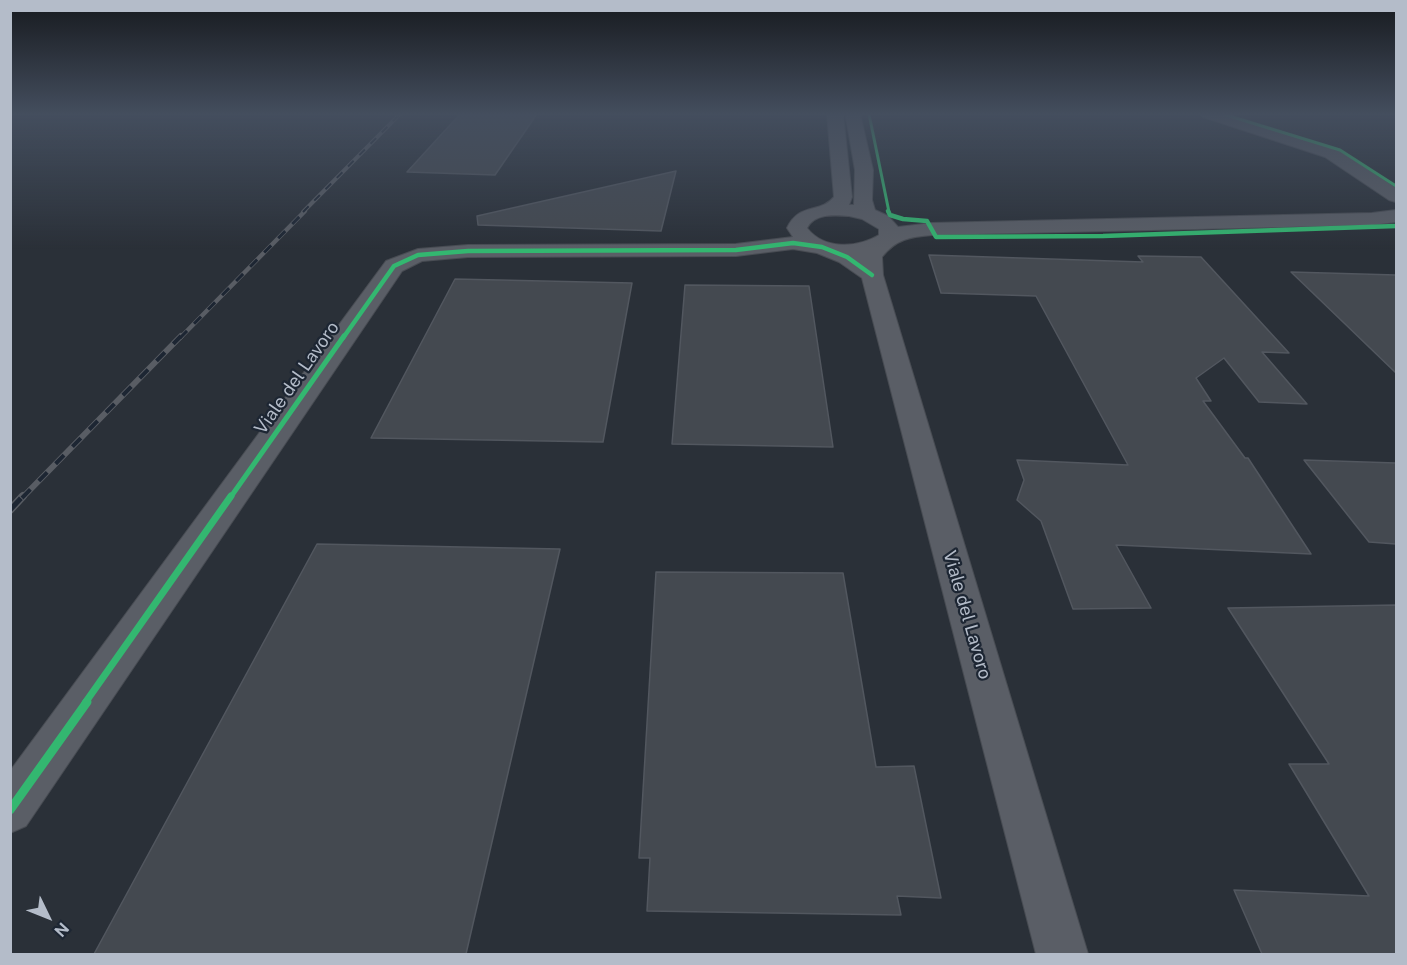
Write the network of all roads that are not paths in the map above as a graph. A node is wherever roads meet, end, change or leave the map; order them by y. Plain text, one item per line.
1 (840, 159) edge
2 (862, 159) edge
3 (1340, 159) edge
4 (1396, 196) edge
5 (830, 210) junction
6 (872, 216) junction
7 (1396, 216) edge
8 (796, 228) junction
9 (932, 229) junction
10 (763, 247) junction
11 (822, 247) junction
12 (881, 252) junction
13 (10, 810) edge
14 (1062, 954) edge

1 - 5 street
2 - 6 street
3 - 4 street
5 - 6 street
5 - 8 street
6 - 9 street
6 - 12 street, Viale del Lavoro
7 - 9 street
8 - 10 street
8 - 11 street
9 - 12 street
10 - 11 street, Viale del Lavoro
10 - 13 street, Viale del Lavoro
11 - 12 street
11 - 12 street
12 - 14 street, Viale del Lavoro

